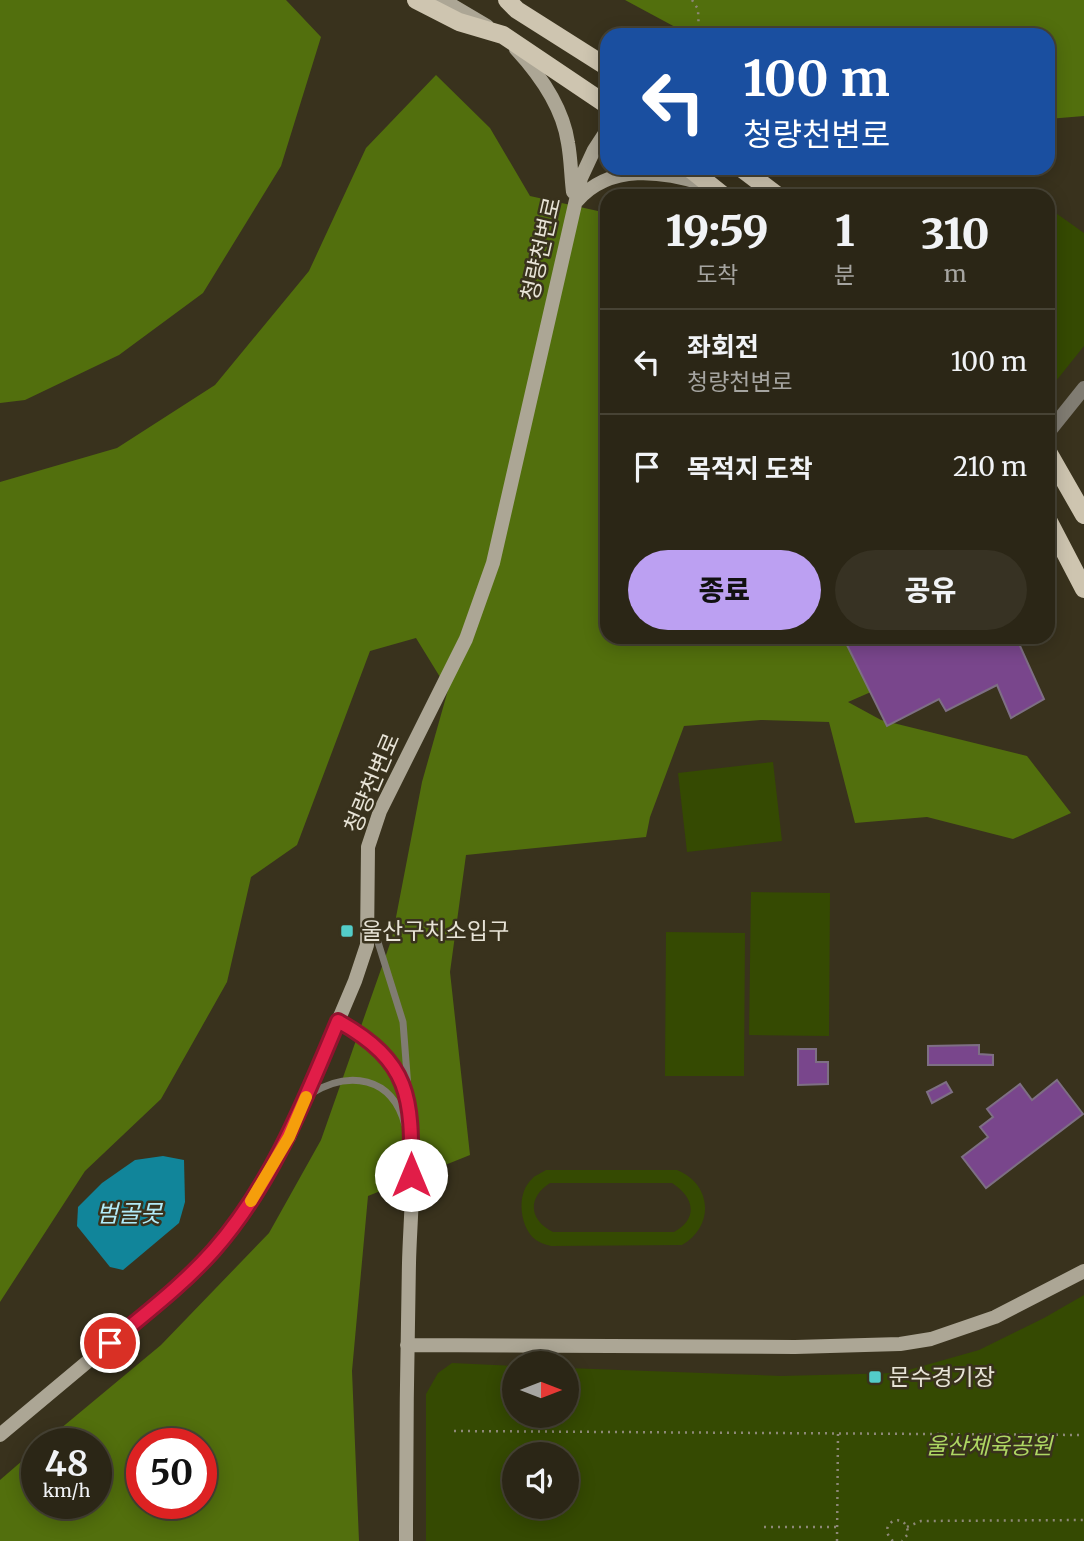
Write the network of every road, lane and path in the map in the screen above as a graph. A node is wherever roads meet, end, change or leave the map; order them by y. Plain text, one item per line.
1 (416, 0) edge
2 (443, 0) edge
3 (499, 0) edge
4 (692, 0) edge
5 (512, 5) edge
6 (699, 28) edge
7 (503, 35) junction
8 (600, 62) edge
9 (600, 101) edge
10 (600, 141) edge
11 (621, 175) edge
12 (666, 175) edge
13 (698, 175) edge
14 (750, 175) edge
15 (712, 189) edge
16 (715, 189) edge
17 (769, 189) edge
18 (574, 204) junction
19 (1084, 388) edge
20 (1055, 424) edge
21 (1055, 464) edge
22 (1084, 515) edge
23 (1055, 533) edge
24 (1084, 589) edge
25 (368, 909) junction
26 (338, 1021) junction
27 (306, 1096) junction
28 (409, 1106) junction
29 (411, 1154) junction
30 (1084, 1271) edge
31 (407, 1345) junction
32 (454, 1431) dead end
33 (838, 1433) junction
34 (0, 1435) edge
35 (1084, 1435) edge
36 (1084, 1520) edge
37 (764, 1527) dead end
38 (837, 1527) junction
39 (908, 1527) junction
40 (406, 1541) edge
41 (837, 1541) edge
42 (892, 1541) edge
43 (903, 1541) edge

1 - 7 main road
2 - 7 main road
3 - 5 main road
4 - 6 path
5 - 8 main road
7 - 9 main road
7 - 18 main road
10 - 18 main road, 청량천변로
11 - 18 main road
12 - 15 main road
13 - 16 main road
14 - 17 main road
18 - 25 main road, 청량천변로
19 - 20 street
21 - 22 main road
23 - 24 main road
25 - 26 main road, 청량천변로
25 - 28 lane
26 - 27 main road, 청량천변로
26 - 28 main road
27 - 29 lane
27 - 34 main road, 청량천변로
28 - 29 main road
29 - 31 main road
30 - 31 main road
31 - 40 main road
32 - 33 path
33 - 35 path
33 - 38 path
36 - 39 path
37 - 38 path
38 - 41 path
39 - 42 path
39 - 43 path

